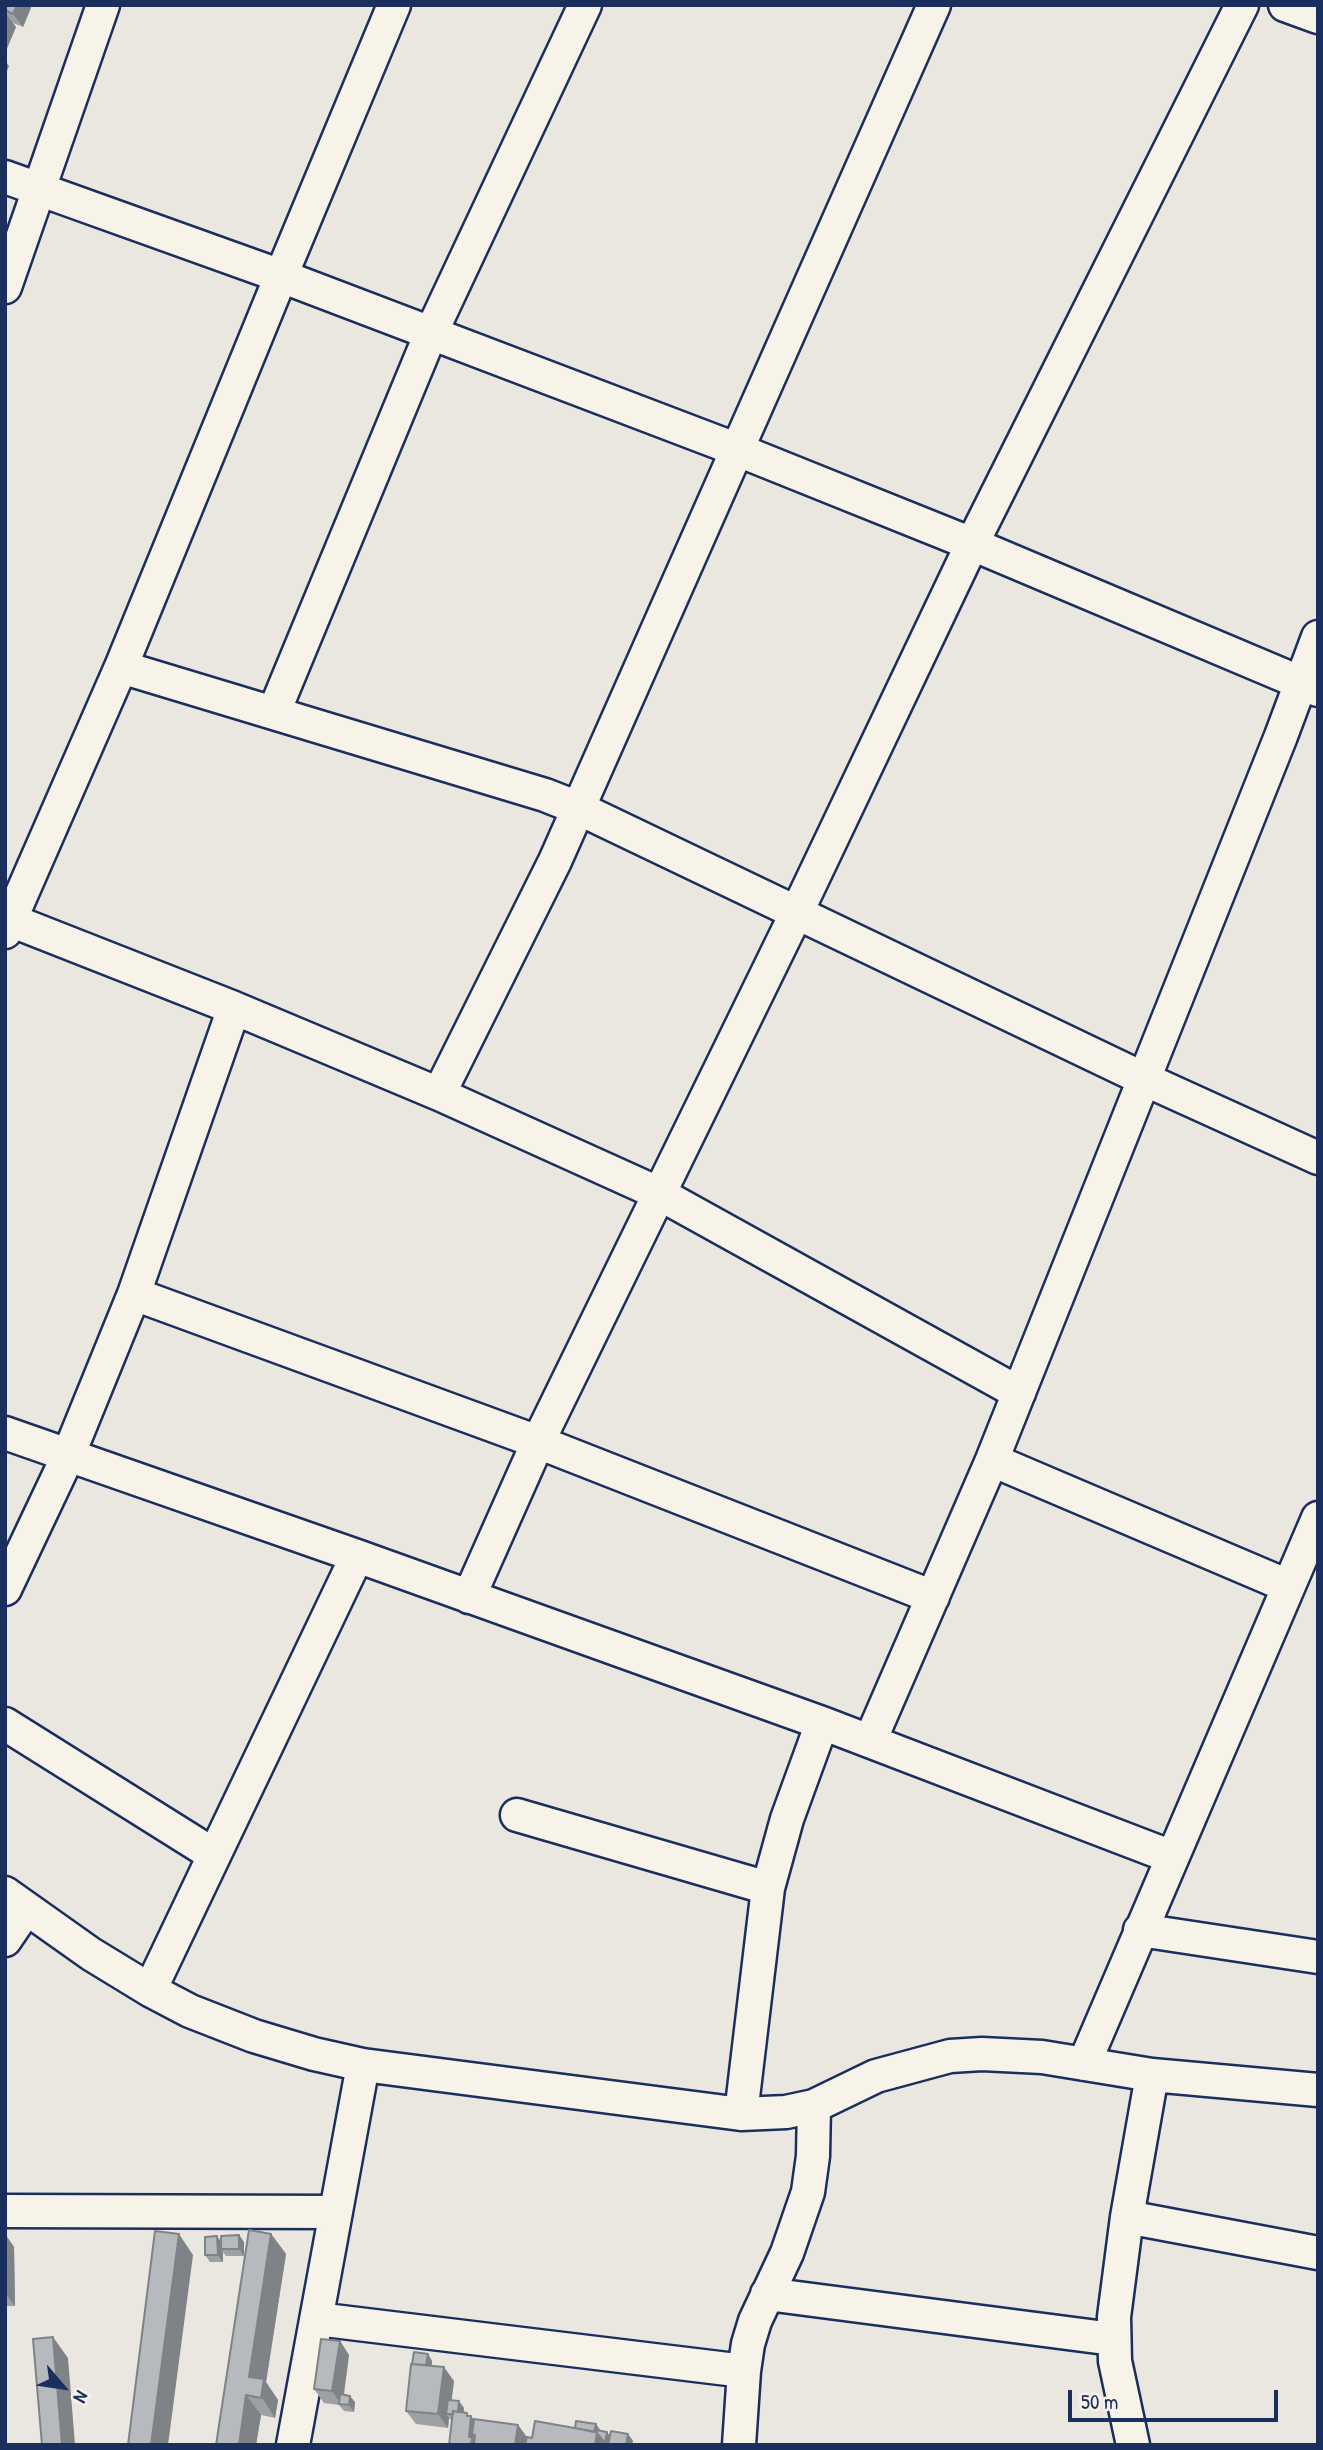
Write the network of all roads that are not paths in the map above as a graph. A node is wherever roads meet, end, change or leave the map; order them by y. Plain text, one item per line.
1 (103, 5) edge
2 (394, 5) edge
3 (585, 5) edge
4 (934, 5) edge
5 (1242, 5) edge
6 (1285, 5) edge
7 (1318, 17) edge
8 (5, 177) edge
9 (39, 190) junction
10 (281, 276) junction
11 (5, 287) edge
12 (431, 333) junction
13 (738, 450) junction
14 (972, 544) junction
15 (1318, 637) edge
16 (121, 667) junction
17 (1310, 687) edge
18 (274, 712) junction
19 (578, 808) junction
20 (796, 914) junction
21 (7, 923) edge
22 (234, 1008) junction
23 (1144, 1079) junction
24 (439, 1094) junction
25 (1318, 1158) edge
26 (658, 1193) junction
27 (134, 1294) junction
28 (1019, 1393) junction
29 (5, 1433) edge
30 (538, 1442) junction
31 (68, 1456) junction
32 (992, 1460) junction
33 (1318, 1518) edge
34 (357, 1556) junction
35 (1288, 1586) junction
36 (5, 1589) edge
37 (469, 1597) junction
38 (933, 1597) junction
39 (822, 1723) junction
40 (5, 1724) edge
41 (870, 1741) junction
42 (517, 1815) dead end
43 (214, 1855) junction
44 (1172, 1857) junction
45 (768, 1888) junction
46 (16, 1901) edge
47 (1140, 1930) junction
48 (5, 1940) edge
49 (1318, 1957) edge
50 (150, 1990) junction
51 (1084, 2064) junction
52 (363, 2065) junction
53 (1152, 2075) junction
54 (1318, 2090) edge
55 (814, 2106) junction
56 (741, 2113) junction
57 (5, 2211) edge
58 (336, 2212) junction
59 (1127, 2217) junction
60 (1318, 2253) edge
61 (767, 2294) junction
62 (317, 2319) junction
63 (1113, 2339) junction
64 (744, 2371) junction
65 (293, 2445) edge
66 (739, 2445) edge
67 (1133, 2445) edge

1 - 9 street
2 - 10 street
3 - 12 street
4 - 13 street
5 - 14 street
6 - 7 street
8 - 9 street
9 - 10 street
9 - 11 street
10 - 12 street
10 - 16 street
12 - 13 street
12 - 18 street
13 - 14 street
13 - 19 street
14 - 17 street
14 - 20 street
15 - 17 street
16 - 18 street
16 - 21 street
17 - 23 street
18 - 19 street
19 - 20 street
19 - 24 street
20 - 23 street
20 - 26 street
21 - 22 street
22 - 24 street
22 - 27 street
23 - 25 street
23 - 28 street
24 - 26 street
26 - 28 street
26 - 30 street
27 - 30 street
27 - 31 street
28 - 32 street
29 - 31 street
30 - 37 street
30 - 38 street
31 - 34 street
31 - 36 street
32 - 35 street
32 - 38 street
33 - 35 street
34 - 37 street
34 - 43 street
35 - 44 street
37 - 39 street
38 - 41 street
39 - 41 street
39 - 45 street
40 - 43 street
41 - 44 street
42 - 45 street
43 - 50 street
44 - 47 street
45 - 56 street
46 - 48 street
46 - 50 street
47 - 49 street
47 - 51 street
50 - 52 street
51 - 53 street
51 - 55 street
52 - 56 street
52 - 58 street
53 - 54 street
53 - 59 street
55 - 56 street
55 - 61 street
57 - 58 street
58 - 62 street
59 - 60 street
59 - 63 street
61 - 63 street
61 - 64 street
62 - 64 street
62 - 65 street
63 - 67 street
64 - 66 street

